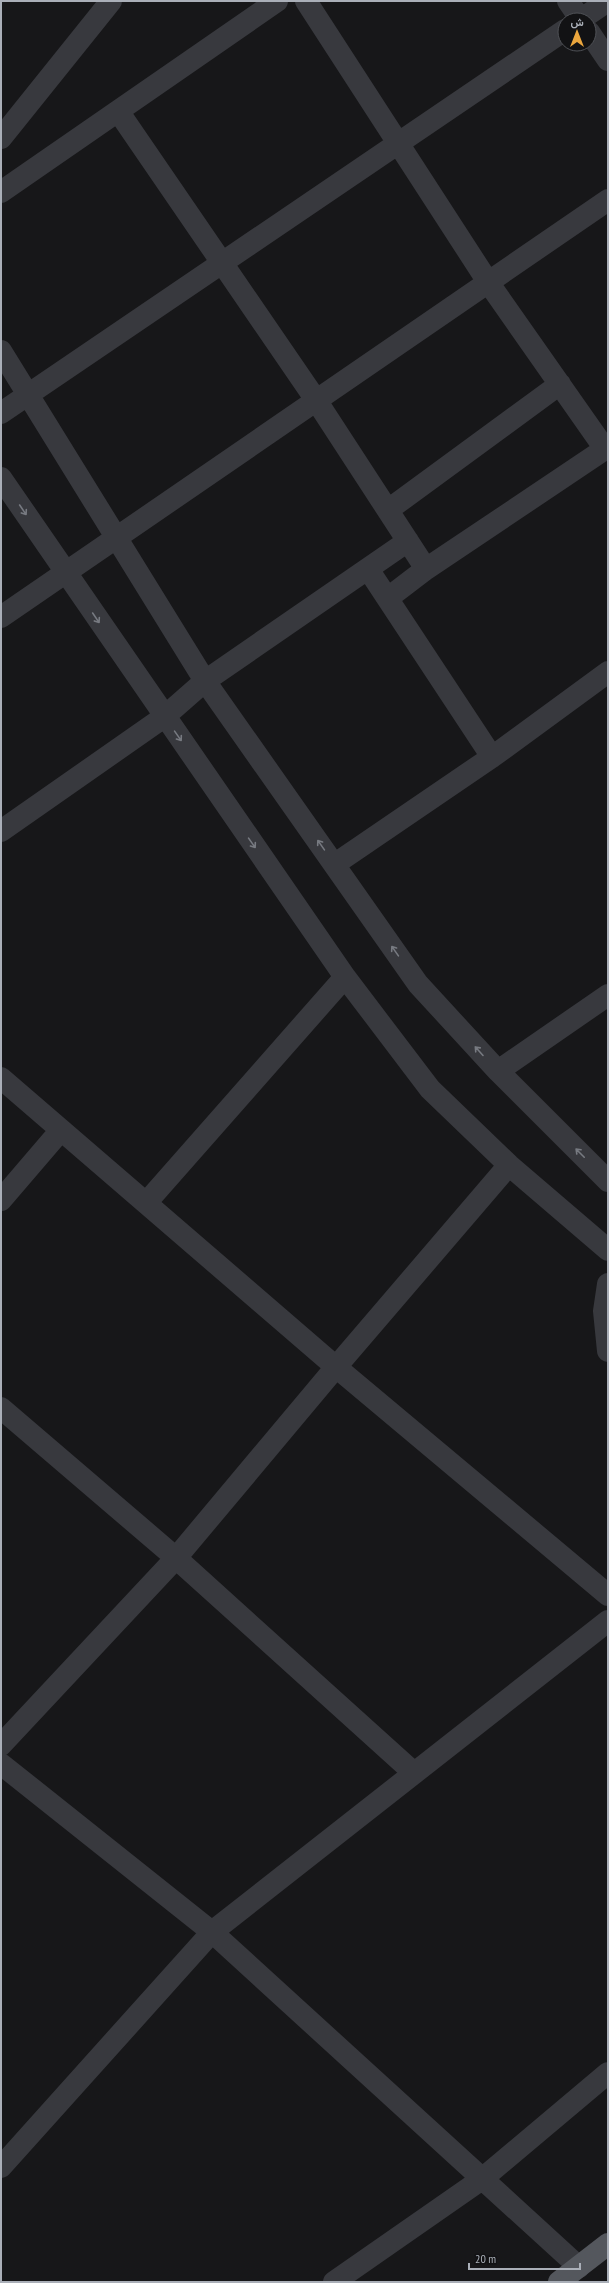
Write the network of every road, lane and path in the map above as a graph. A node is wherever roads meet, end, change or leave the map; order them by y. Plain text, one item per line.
1 (111, 1) edge
2 (277, 1) edge
3 (306, 1) edge
4 (568, 1) edge
5 (608, 1) edge
6 (573, 12) edge
7 (594, 12) edge
8 (557, 38) edge
9 (597, 46) edge
10 (608, 60) edge
11 (118, 111) junction
12 (1, 138) edge
13 (398, 143) junction
14 (1, 192) edge
15 (608, 200) edge
16 (222, 262) junction
17 (488, 282) junction
18 (1, 351) edge
19 (560, 384) junction
20 (28, 394) junction
21 (316, 400) junction
22 (1, 413) edge
23 (607, 448) edge
24 (1, 478) edge
25 (388, 510) junction
26 (116, 536) junction
27 (408, 541) junction
28 (368, 569) junction
29 (426, 569) junction
30 (66, 573) junction
31 (388, 598) junction
32 (1, 617) edge
33 (608, 672) edge
34 (205, 681) junction
35 (164, 717) junction
36 (492, 757) junction
37 (1, 831) edge
38 (335, 864) junction
39 (345, 977) junction
40 (608, 995) edge
41 (498, 1071) junction
42 (1, 1078) edge
43 (61, 1130) junction
44 (509, 1166) junction
45 (608, 1181) edge
46 (1, 1200) edge
47 (146, 1203) junction
48 (608, 1250) edge
49 (608, 1284) edge
50 (608, 1351) edge
51 (336, 1366) junction
52 (1, 1408) edge
53 (176, 1558) junction
54 (608, 1595) edge
55 (608, 1621) edge
56 (1, 1745) edge
57 (1, 1764) edge
58 (414, 1773) junction
59 (212, 1932) junction
60 (608, 2073) edge
61 (1, 2167) edge
62 (482, 2179) junction
63 (608, 2244) edge
64 (578, 2267) junction
65 (334, 2282) edge
66 (559, 2282) edge

1 - 12 street
2 - 11 street
3 - 13 street
4 - 6 street
5 - 7 street
8 - 13 street
9 - 10 street
11 - 14 street
11 - 16 street
13 - 16 street
13 - 17 street
15 - 17 street
16 - 20 street
16 - 21 street
17 - 19 street
17 - 21 street
18 - 20 street
19 - 23 street
19 - 25 street
20 - 22 street
20 - 26 street
21 - 25 street
21 - 26 street
23 - 29 street
24 -> 30 street
25 - 27 street
26 - 30 street
26 - 34 street
27 - 28 street
27 - 29 street
28 - 31 street
28 - 34 street
29 - 31 street
30 - 32 street
30 -> 35 street
31 - 36 street
33 - 36 street
34 - 35 street
38 -> 34 street
35 - 37 street
35 -> 39 street
36 - 38 street
41 -> 38 street
39 - 44 street
39 - 47 street
40 - 41 street
45 -> 41 street
42 - 43 street
43 - 46 street
43 - 47 street
44 - 48 street
44 - 51 street
47 - 51 street
49 - 50 street
51 - 53 street
51 - 54 street
52 - 53 street
53 - 56 street
53 - 58 street
55 - 58 street
57 - 59 street
58 - 59 street
59 - 61 street
59 - 62 street
60 - 62 street
62 - 64 street
62 - 65 street
63 - 64 main road
64 - 66 main road

